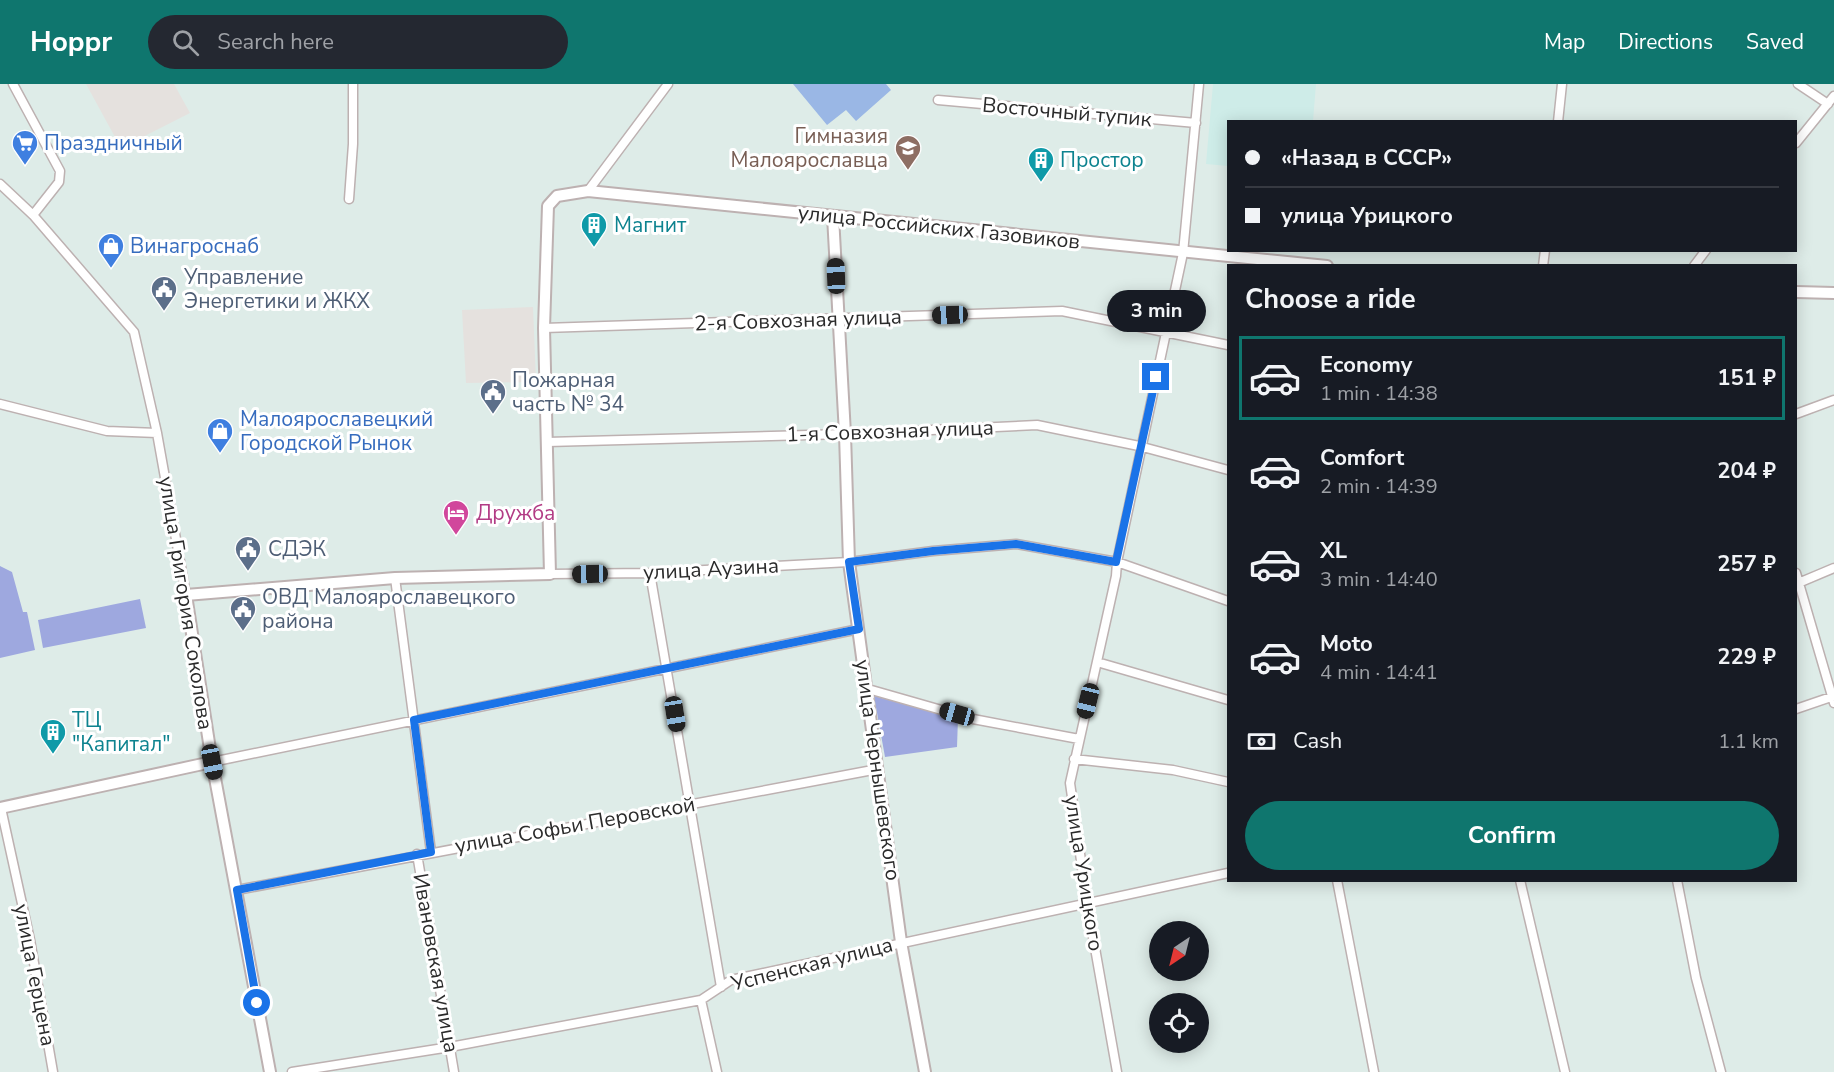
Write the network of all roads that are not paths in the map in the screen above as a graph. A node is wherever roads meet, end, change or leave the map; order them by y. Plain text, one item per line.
1 (13, 84) edge
2 (353, 84) edge
3 (668, 84) edge
4 (1199, 84) edge
5 (1562, 84) edge
6 (1798, 84) edge
7 (1834, 96) edge
8 (938, 100) dead end
9 (1828, 104) junction
10 (1558, 120) edge
11 (1196, 123) junction
12 (1797, 142) edge
13 (0, 184) edge
14 (588, 191) junction
15 (349, 199) dead end
16 (33, 214) junction
17 (833, 216) junction
18 (1183, 253) junction
19 (1305, 264) edge
20 (1797, 292) edge
21 (1834, 294) edge
22 (838, 320) junction
23 (544, 328) junction
24 (1167, 332) junction
25 (1227, 345) edge
26 (1834, 400) edge
27 (0, 404) edge
28 (1797, 414) edge
29 (157, 433) junction
30 (845, 434) junction
31 (547, 442) junction
32 (1139, 446) junction
33 (1227, 470) edge
34 (849, 562) junction
35 (1116, 562) junction
36 (1834, 568) edge
37 (650, 573) junction
38 (550, 574) junction
39 (395, 578) junction
40 (1797, 584) edge
41 (186, 595) junction
42 (1227, 600) edge
43 (859, 629) junction
44 (1097, 662) junction
45 (668, 669) junction
46 (868, 689) junction
47 (1833, 699) edge
48 (1227, 700) edge
49 (1797, 709) edge
50 (414, 720) junction
51 (1079, 739) junction
52 (1074, 759) junction
53 (212, 762) junction
54 (878, 769) junction
55 (1227, 782) edge
56 (690, 804) junction
57 (1, 808) edge
58 (431, 852) junction
59 (417, 854) junction
60 (1227, 873) edge
61 (1337, 882) edge
62 (1520, 882) edge
63 (1677, 882) edge
64 (237, 890) junction
65 (1087, 903) junction
66 (901, 942) junction
67 (721, 987) junction
68 (702, 1000) junction
69 (450, 1047) junction
70 (53, 1072) edge
71 (270, 1072) edge
72 (292, 1072) edge
73 (454, 1072) edge
74 (717, 1072) edge
75 (924, 1072) edge
76 (1117, 1072) edge
77 (1374, 1072) edge
78 (1565, 1072) edge
79 (1721, 1072) edge

1 - 16 street
2 - 15 street
3 - 14 street
4 - 11 street, улица Урицкого
5 - 10 street
6 - 9 street
7 - 9 street
8 - 11 street, Восточный тупик
9 - 12 street
11 - 18 street, улица Урицкого
13 - 16 street, улица Григория Соколова
14 - 17 main road, улица Российских Газовиков
14 - 23 main road, улица Российских Газовиков
16 - 29 street, улица Григория Соколова
17 - 18 main road, улица Российских Газовиков
17 - 22 main road, улица Чернышевского
18 - 19 main road, улица Российских Газовиков
18 - 24 street, улица Урицкого
20 - 21 main road
22 - 23 street, 2-я Совхозная улица
22 - 24 street, 2-я Совхозная улица
22 - 30 main road, улица Чернышевского
23 - 31 main road
24 - 25 street, 2-я Совхозная улица
24 - 32 street, улица Урицкого
26 - 28 street
27 - 29 street
29 - 41 street, улица Григория Соколова
30 - 31 street, 1-я Совхозная улица
30 - 32 street, 1-я Совхозная улица
30 - 34 main road, улица Чернышевского
31 - 38 main road
32 - 33 street, 1-я Совхозная улица
32 - 35 street, улица Урицкого
34 - 35 street, улица Аузина
34 - 37 street, улица Аузина
34 - 43 main road, улица Чернышевского
35 - 42 street, улица Аузина
35 - 44 street, улица Урицкого
36 - 40 street
37 - 38 street, улица Аузина
37 - 45 street
38 - 39 main road, улица Аузина
39 - 41 main road, улица Аузина
39 - 50 street, Ивановская улица
40 - 47 street
41 - 53 main road, улица Григория Соколова
43 - 45 street
43 - 46 main road, улица Чернышевского
44 - 48 street
44 - 51 street, улица Урицкого
45 - 50 street
45 - 56 street
46 - 51 street
46 - 54 main road, улица Чернышевского
47 - 49 street
50 - 53 street
50 - 58 street, Ивановская улица
51 - 52 street, улица Урицкого
52 - 55 street
52 - 65 street, улица Урицкого
53 - 57 main road
53 - 64 main road, улица Григория Соколова
54 - 56 street, улица Софьи Перовской
54 - 66 main road, улица Чернышевского
56 - 58 street, улица Софьи Перовской
56 - 67 street
57 - 70 street, улица Герцена
58 - 59 street, улица Софьи Перовской
59 - 64 street, улица Софьи Перовской
59 - 69 street, Ивановская улица
60 - 65 street, Успенская улица
61 - 77 street
62 - 78 street
63 - 79 street
64 - 71 main road, улица Григория Соколова
65 - 66 street, Успенская улица
65 - 76 street, улица Урицкого
66 - 67 street, Успенская улица
66 - 75 main road, улица Чернышевского
67 - 68 street, Успенская улица
68 - 69 street, Успенская улица
68 - 74 street
69 - 72 street, Успенская улица
69 - 73 street, Ивановская улица

